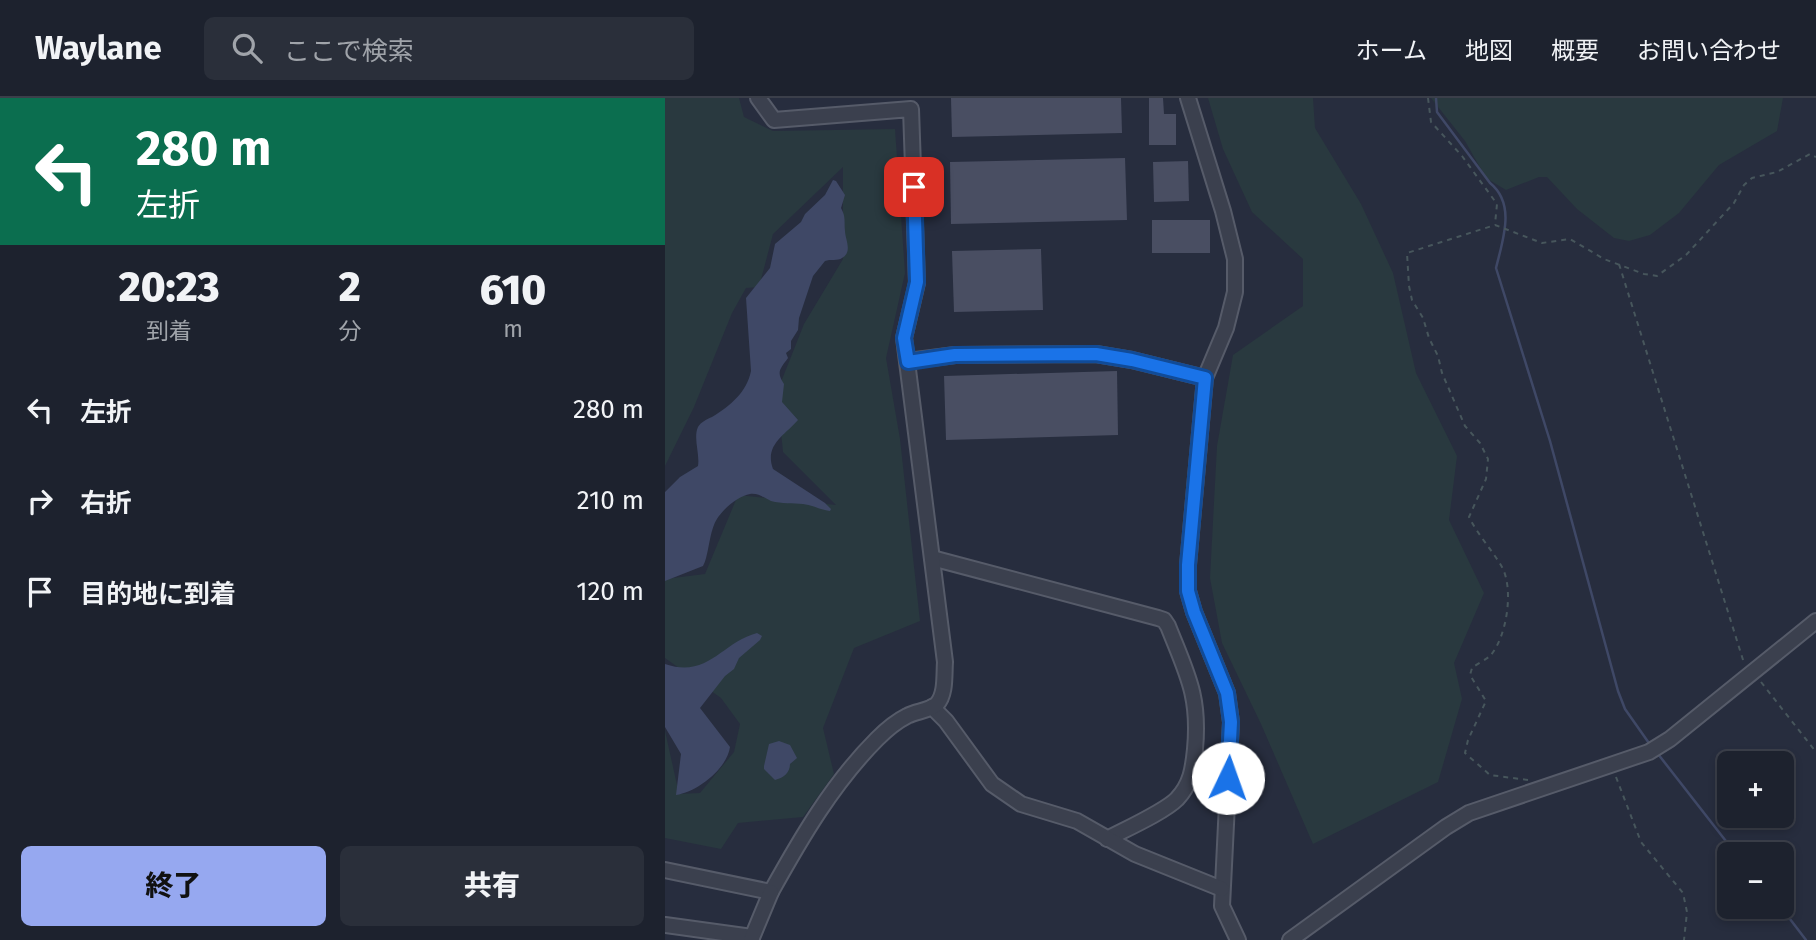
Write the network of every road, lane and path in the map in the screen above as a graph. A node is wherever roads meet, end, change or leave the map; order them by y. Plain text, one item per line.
1 (758, 98) edge
2 (1188, 98) edge
3 (1428, 98) edge
4 (1816, 157) edge
5 (1495, 225) junction
6 (1618, 263) junction
7 (908, 362) junction
8 (1205, 378) junction
9 (932, 558) junction
10 (1816, 621) edge
11 (1751, 673) junction
12 (932, 707) junction
13 (1816, 751) edge
14 (1612, 766) junction
15 (1545, 788) junction
16 (1108, 839) junction
17 (665, 870) edge
18 (1221, 889) junction
19 (771, 892) junction
20 (665, 925) edge
21 (751, 939) edge
22 (1238, 940) edge
23 (1290, 940) edge
24 (1684, 940) edge

1 - 7 street
2 - 8 street
3 - 5 path
4 - 6 path
5 - 6 path
5 - 15 path
6 - 11 path
7 - 8 street
7 - 9 street
8 - 18 street
9 - 12 street
9 - 16 street
10 - 11 street
11 - 13 path
11 - 14 street
12 - 16 street
12 - 19 street
14 - 15 street
14 - 24 path
15 - 23 street
16 - 18 street
17 - 19 street
18 - 22 street
19 - 21 street
20 - 21 street

